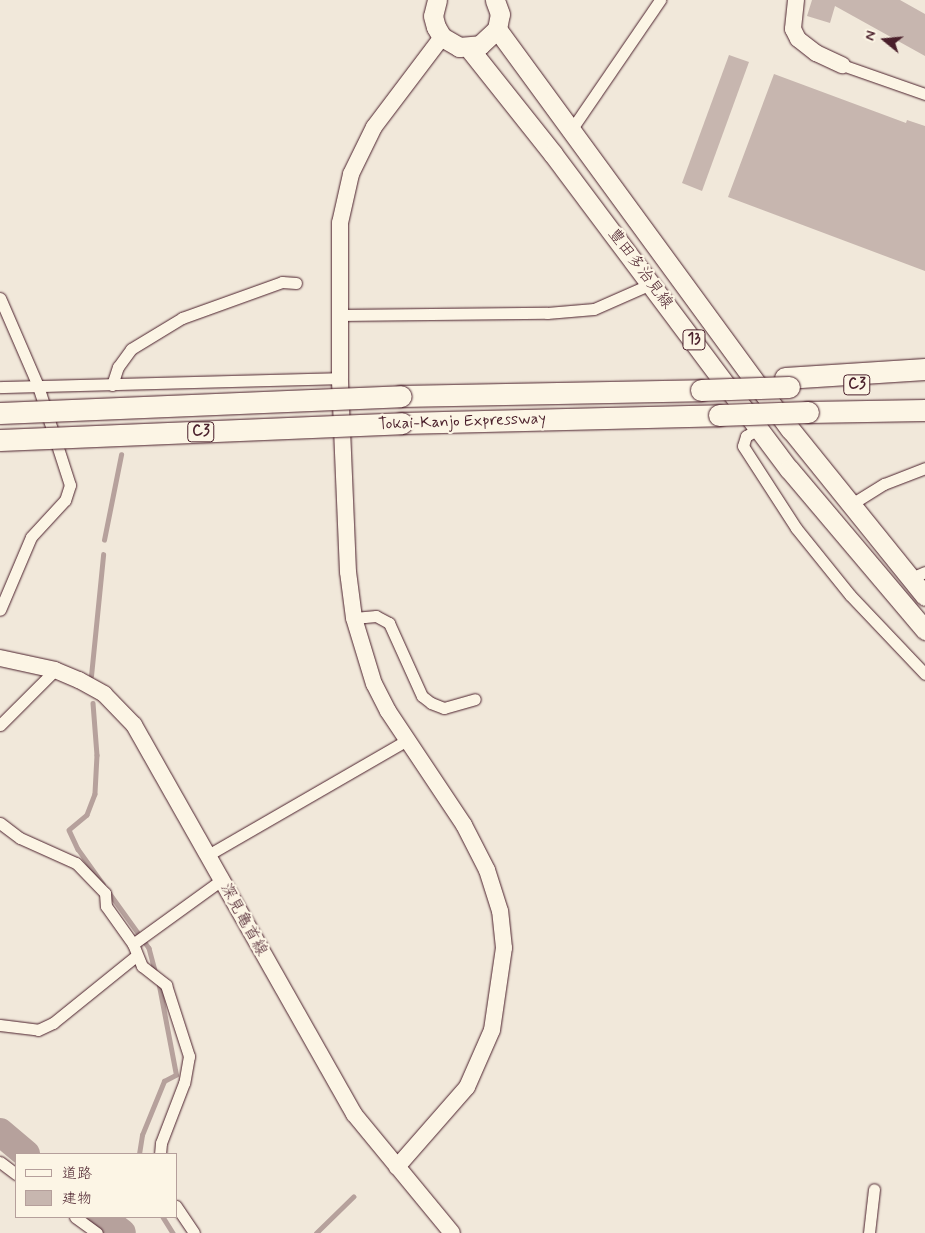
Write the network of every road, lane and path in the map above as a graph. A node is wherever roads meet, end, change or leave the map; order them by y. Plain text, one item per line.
1 (437, 0) edge
2 (660, 0) edge
3 (796, 0) edge
4 (499, 2) edge
5 (497, 29) junction
6 (442, 37) junction
7 (468, 47) junction
8 (842, 65) joint
9 (925, 94) edge
10 (571, 130) junction
11 (296, 283) dead end
12 (651, 284) junction
13 (0, 298) edge
14 (339, 315) junction
15 (925, 369) edge
16 (340, 378) junction
17 (787, 383) junction
18 (925, 383) edge
19 (112, 385) junction
20 (38, 386) junction
21 (0, 387) edge
22 (925, 410) edge
23 (0, 413) edge
24 (760, 428) junction
25 (0, 440) edge
26 (925, 468) edge
27 (850, 505) junction
28 (918, 575) edge
29 (925, 596) edge
30 (0, 610) edge
31 (354, 618) junction
32 (925, 630) edge
33 (0, 658) edge
34 (55, 670) junction
35 (925, 674) edge
36 (475, 699) dead end
37 (0, 725) edge
38 (407, 740) junction
39 (0, 823) edge
40 (208, 855) junction
41 (220, 881) junction
42 (135, 947) junction
43 (0, 1025) edge
44 (160, 1153) edge
45 (0, 1162) edge
46 (397, 1167) junction
47 (15, 1173) edge
48 (874, 1189) dead end
49 (178, 1209) edge
50 (76, 1218) edge
51 (97, 1233) edge
52 (194, 1233) edge
53 (452, 1233) edge
54 (869, 1233) edge

1 - 6 main road
2 - 10 street
3 - 8 street
4 - 5 main road
5 - 7 main road
5 - 10 main road, 豊田多治見線 / 13
6 - 7 main road
6 - 14 street
7 - 12 main road, 豊田多治見線 / 13
8 - 9 street
10 - 27 main road, 豊田多治見線 / 13
11 - 19 street
12 - 14 street
12 - 24 main road, 豊田多治見線 / 13
13 - 20 street
14 - 16 street
15 - 17 highway
16 - 19 street
16 - 31 street
17 - 18 highway, Tokai-Kanjo Expressway / C3
17 - 23 highway, Tokai-Kanjo Expressway / C3, bridge
19 - 20 street
20 - 21 street
20 - 30 street
22 - 25 highway, Tokai-Kanjo Expressway / C3, bridge
24 - 32 main road, 豊田多治見線 / 13
24 - 35 street
26 - 27 street
27 - 28 main road, 豊田多治見線 / 13
28 - 29 main road, 豊田多治見線 / 13
31 - 36 street
31 - 38 street
33 - 34 street, 深見亀首線
34 - 37 street
34 - 40 street, 深見亀首線
38 - 40 street
38 - 46 street
39 - 42 street
40 - 41 street, 深見亀首線
41 - 42 street
41 - 46 street, 深見亀首線
42 - 43 street
42 - 44 street
45 - 47 street
46 - 53 street, 深見亀首線
48 - 54 street
49 - 52 street
50 - 51 street

